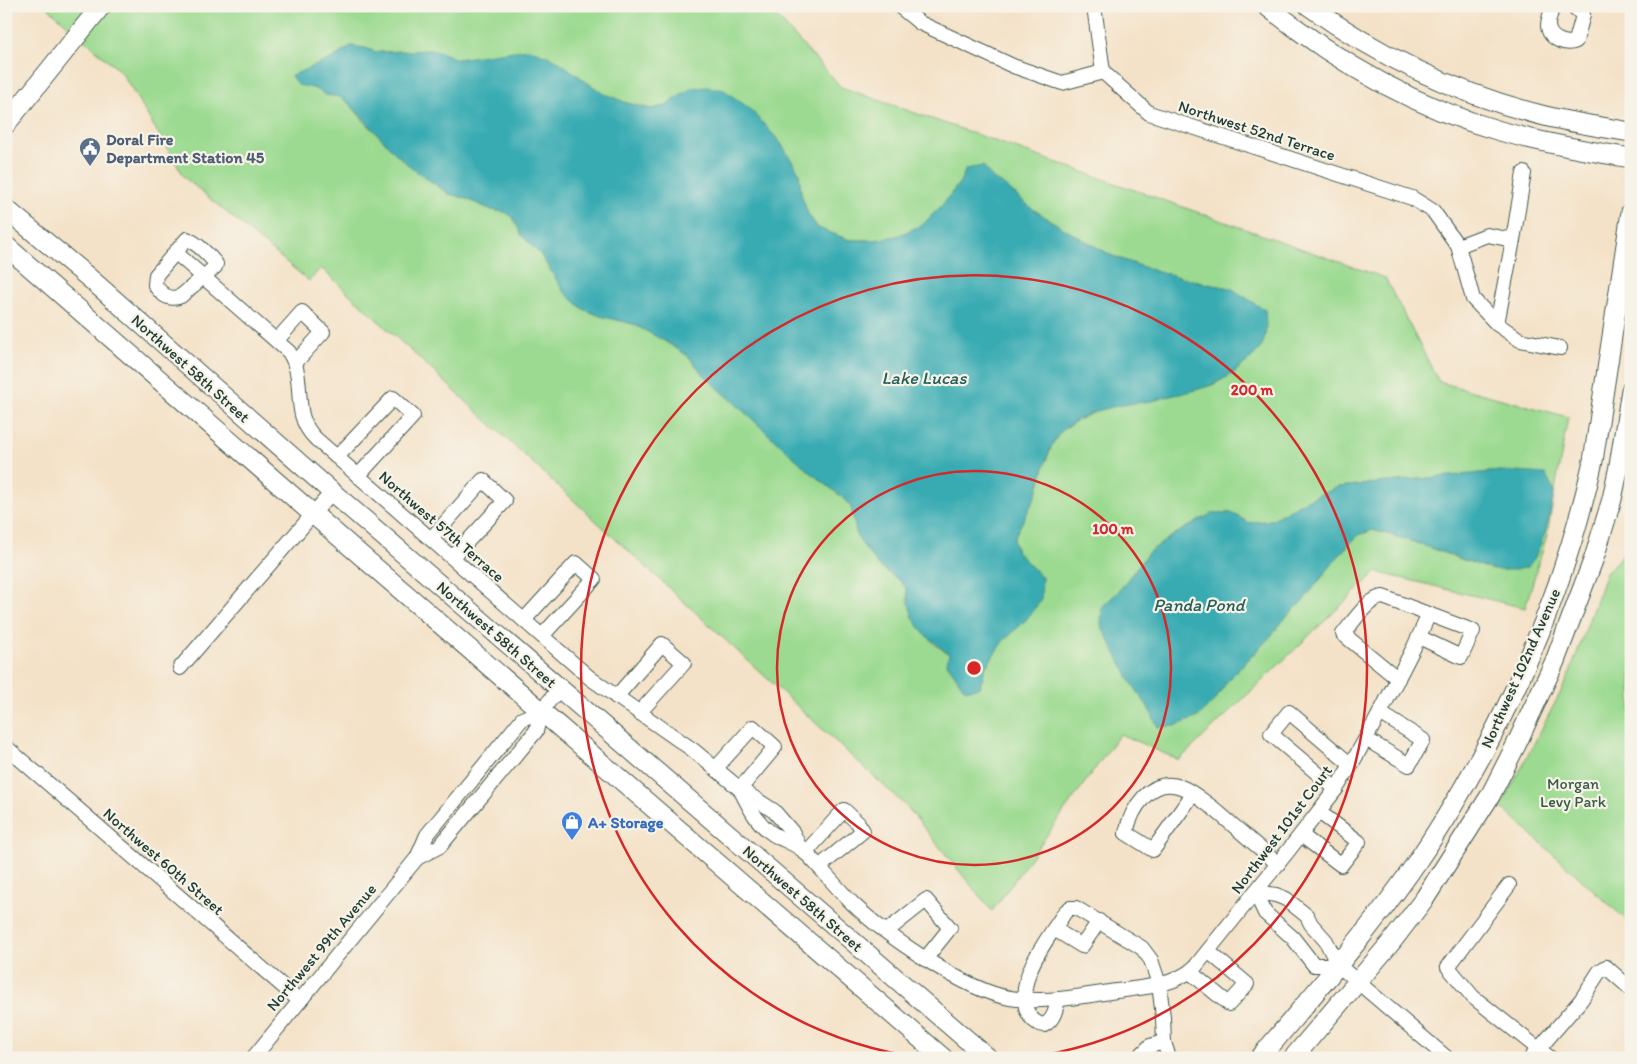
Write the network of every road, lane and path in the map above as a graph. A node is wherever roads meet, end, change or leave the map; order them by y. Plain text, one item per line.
1 (101, 6) edge
2 (899, 6) edge
3 (1094, 6) edge
4 (1266, 6) edge
5 (1309, 6) edge
6 (1554, 6) edge
7 (1573, 6) edge
8 (1103, 72) junction
9 (6, 124) edge
10 (1631, 132) edge
11 (1631, 158) edge
12 (1524, 173) dead end
13 (6, 209) edge
14 (1631, 212) edge
15 (1513, 240) junction
16 (6, 246) edge
17 (1458, 246) junction
18 (175, 252) junction
19 (204, 277) junction
20 (1498, 324) junction
21 (277, 340) junction
22 (1560, 348) dead end
23 (295, 363) junction
24 (1631, 390) edge
25 (337, 458) junction
26 (358, 476) junction
27 (332, 492) junction
28 (313, 514) junction
29 (430, 539) junction
30 (452, 558) junction
31 (1429, 614) junction
32 (524, 620) junction
33 (542, 636) junction
34 (1418, 637) junction
35 (180, 668) dead end
36 (1398, 679) junction
37 (560, 688) junction
38 (616, 697) junction
39 (541, 710) junction
40 (638, 713) junction
41 (1380, 713) junction
42 (1366, 739) junction
43 (6, 748) edge
44 (1351, 765) junction
45 (716, 768) junction
46 (1336, 788) junction
47 (740, 789) junction
48 (1193, 794) junction
49 (1319, 812) junction
50 (1301, 836) junction
51 (802, 850) junction
52 (1278, 864) junction
53 (819, 867) junction
54 (1509, 885) dead end
55 (1255, 892) junction
56 (1099, 921) junction
57 (1054, 930) junction
58 (887, 931) junction
59 (1208, 951) junction
60 (926, 958) junction
61 (1338, 965) junction
62 (1190, 972) junction
63 (1357, 982) junction
64 (1158, 984) junction
65 (1631, 989) edge
66 (1058, 999) junction
67 (1025, 1000) junction
68 (300, 1001) junction
69 (1164, 1042) junction
70 (1534, 1053) edge
71 (253, 1058) edge
72 (943, 1058) edge
73 (988, 1058) edge
74 (1138, 1058) edge
75 (1169, 1058) edge
76 (1260, 1058) edge
77 (1293, 1058) edge
78 (1447, 1058) edge
79 (1550, 1058) edge

1 - 9 street
2 - 8 street
3 - 8 street
4 - 11 street
5 - 10 street
6 - 7 street
8 - 17 street, Northwest 52nd Terrace
12 - 15 street
13 - 27 street, Northwest 58th Street
14 - 61 street, Northwest 102nd Avenue
15 - 17 street
15 - 20 street
16 - 28 street, Northwest 58th Street
17 - 20 street, Northwest 52nd Terrace
18 - 19 street, Northwest 57th Terrace
18 - 19 street
18 - 19 street
19 - 21 street, Northwest 57th Terrace
20 - 22 street, Northwest 52nd Terrace
21 - 23 street, Northwest 57th Terrace
21 - 23 street
23 - 25 street, Northwest 57th Terrace
24 - 63 street, Northwest 102nd Avenue
25 - 26 street, Northwest 57th Terrace
25 - 26 street
26 - 29 street, Northwest 57th Terrace
27 - 28 street
27 - 37 street, Northwest 58th Street
28 - 35 street
28 - 39 street, Northwest 58th Street
29 - 30 street, Northwest 57th Terrace
29 - 30 street
30 - 32 street, Northwest 57th Terrace
31 - 34 street, Northwest 101st Court
31 - 34 street
31 - 36 street
32 - 33 street, Northwest 57th Terrace
32 - 33 street
33 - 38 street, Northwest 57th Terrace
34 - 36 street, Northwest 101st Court
36 - 41 street, Northwest 101st Court
37 - 39 street
37 - 73 street, Northwest 58th Street
38 - 40 street, Northwest 57th Terrace
38 - 40 street
39 - 68 street, Northwest 99th Avenue
39 - 72 street, Northwest 58th Street
40 - 45 street, Northwest 57th Terrace
41 - 42 street, Northwest 101st Court
41 - 42 street
42 - 44 street, Northwest 101st Court
43 - 68 street, Northwest 60th Street
44 - 46 street, Northwest 101st Court
44 - 46 street
45 - 47 street, Northwest 57th Terrace
45 - 47 street
46 - 49 street, Northwest 101st Court
47 - 51 street, Northwest 57th Terrace
48 - 48 street
48 - 52 street
49 - 50 street, Northwest 101st Court
49 - 50 street
50 - 52 street, Northwest 101st Court
51 - 53 street, Northwest 57th Terrace
51 - 53 street
52 - 55 street, Northwest 101st Court
53 - 58 street, Northwest 57th Terrace
54 - 70 street
55 - 59 street, Northwest 101st Court
55 - 61 street
55 - 61 street
56 - 57 street
56 - 57 street
56 - 64 street
57 - 67 street
58 - 60 street, Northwest 57th Terrace
58 - 60 street
59 - 62 street, Northwest 101st Court
59 - 62 street
60 - 67 street, Northwest 57th Terrace
61 - 63 street
61 - 76 street, Northwest 102nd Avenue
62 - 64 street, Northwest 101st Court
63 - 77 street, Northwest 102nd Avenue
63 - 78 street
64 - 66 street, Northwest 57th Terrace
64 - 69 street
65 - 70 street
66 - 67 street, Northwest 57th Terrace
66 - 67 street
68 - 71 street, Northwest 99th Avenue
69 - 74 street
69 - 75 street
70 - 79 street

